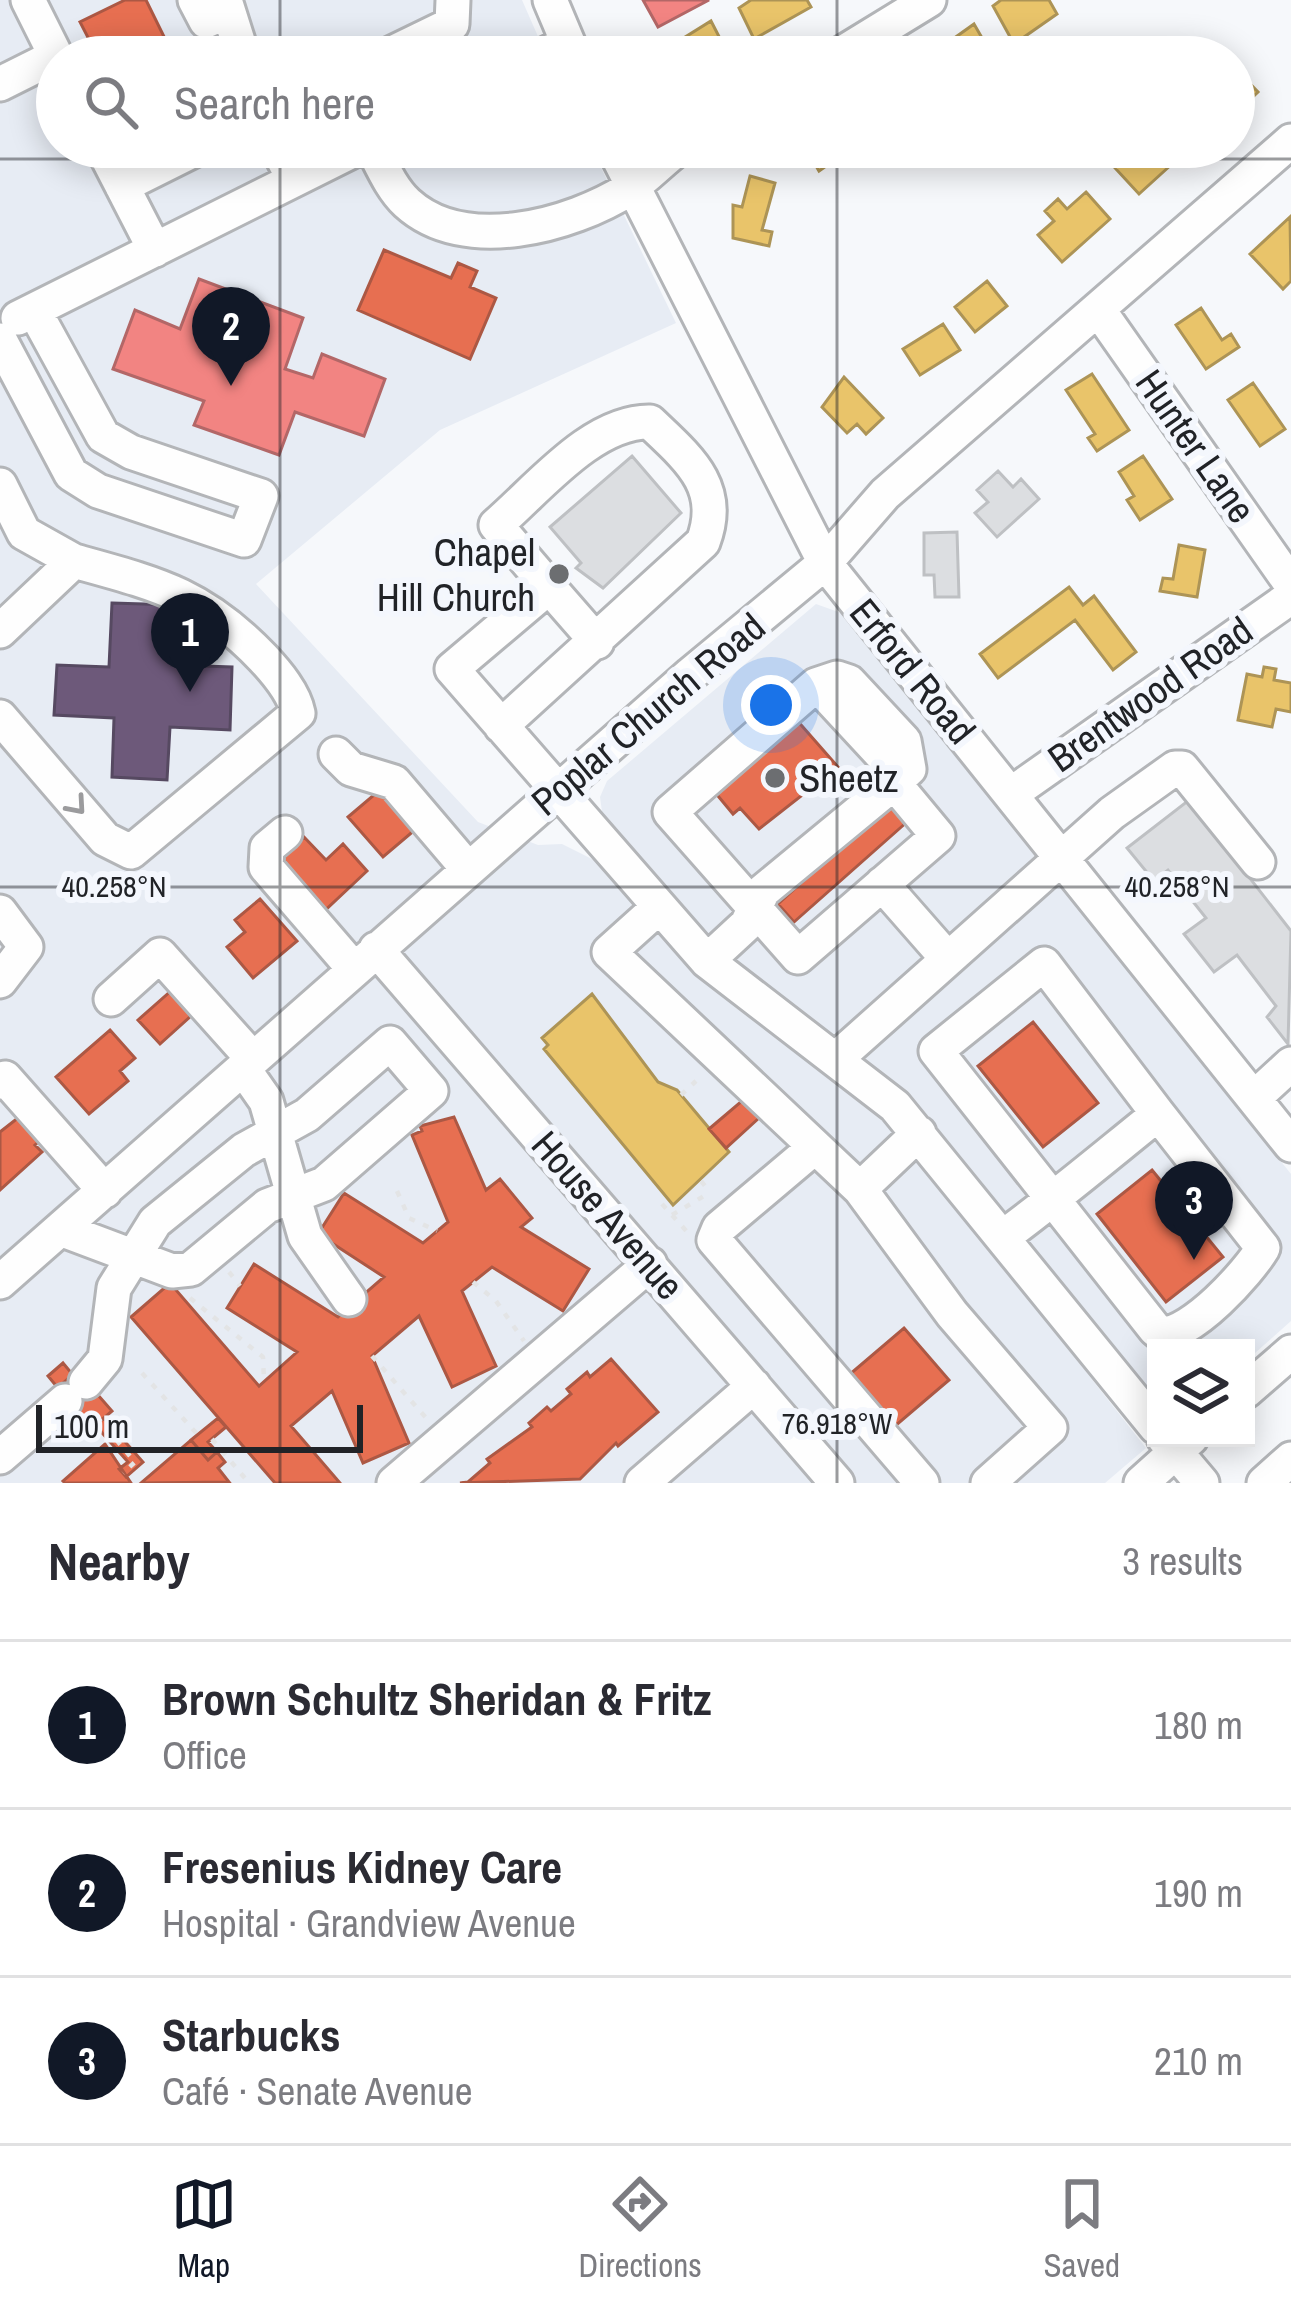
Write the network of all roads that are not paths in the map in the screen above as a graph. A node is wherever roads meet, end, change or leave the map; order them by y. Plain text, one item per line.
1 (28, 0) edge
2 (195, 0) edge
3 (453, 0) edge
4 (929, 0) edge
5 (553, 1) edge
6 (227, 6) edge
7 (46, 36) edge
8 (236, 36) edge
9 (427, 36) edge
10 (558, 36) edge
11 (870, 36) edge
12 (36, 67) edge
13 (0, 84) edge
14 (1291, 141) edge
15 (113, 168) edge
16 (157, 168) edge
17 (288, 168) edge
18 (318, 168) edge
19 (385, 168) edge
20 (622, 168) edge
21 (655, 168) edge
22 (294, 180) junction
23 (122, 185) junction
24 (631, 188) junction
25 (155, 250) junction
26 (1098, 309) junction
27 (34, 310) junction
28 (0, 327) edge
29 (0, 340) edge
30 (0, 484) edge
31 (74, 561) junction
32 (825, 563) junction
33 (1291, 584) edge
34 (549, 586) junction
35 (1291, 597) edge
36 (0, 632) edge
37 (597, 642) junction
38 (0, 717) edge
39 (502, 726) junction
40 (336, 754) dead end
41 (893, 783) junction
42 (557, 790) junction
43 (1011, 794) junction
44 (284, 833) dead end
45 (1062, 860) junction
46 (1258, 862) dead end
47 (468, 869) junction
48 (882, 884) junction
49 (659, 907) junction
50 (755, 909) junction
51 (0, 912) edge
52 (946, 957) junction
53 (365, 959) junction
54 (707, 961) junction
55 (0, 981) edge
56 (111, 999) dead end
57 (451, 1033) junction
58 (838, 1058) junction
59 (248, 1064) junction
60 (1291, 1064) edge
61 (409, 1065) junction
62 (0, 1082) edge
63 (1254, 1098) junction
64 (1158, 1114) junction
65 (275, 1133) junction
66 (920, 1133) junction
67 (1291, 1145) edge
68 (815, 1147) junction
69 (860, 1189) junction
70 (106, 1191) junction
71 (291, 1196) junction
72 (1052, 1198) junction
73 (63, 1230) junction
74 (1003, 1237) junction
75 (131, 1256) junction
76 (650, 1264) junction
77 (1, 1280) edge
78 (349, 1299) dead end
79 (1291, 1352) edge
80 (1255, 1383) edge
81 (754, 1385) junction
82 (1147, 1409) edge
83 (1166, 1447) edge
84 (1177, 1447) edge
85 (0, 1457) edge
86 (394, 1483) edge
87 (642, 1483) edge
88 (837, 1483) edge
89 (922, 1483) edge
90 (988, 1483) edge
91 (1141, 1483) edge
92 (1202, 1483) edge

1 - 7 street
2 - 6 street
3 - 9 street
4 - 11 street
5 - 10 street
6 - 8 street
12 - 13 street
14 - 26 street, Poplar Church Road
15 - 23 street
16 - 23 street
17 - 22 street
18 - 22 street
19 - 24 street
20 - 24 street, Erford Road
21 - 24 street
22 - 25 street
23 - 25 street
24 - 32 street, Erford Road
25 - 27 street
26 - 32 street, Poplar Church Road
26 - 33 street, Hunter Lane
27 - 28 street
27 - 29 street
30 - 31 street
31 - 36 street
38 -> 31 street
32 - 42 street, Poplar Church Road
32 - 43 street, Erford Road
34 - 37 street
34 - 37 street
34 - 39 street
35 - 43 street, Brentwood Road
37 - 39 street
39 - 42 street
40 - 47 street
41 - 48 street
41 - 50 street
41 - 50 street
42 - 47 street, Poplar Church Road
42 - 49 street
43 - 45 street, Erford Road
44 - 53 street, House Avenue
45 - 46 street
45 - 52 street
45 - 63 street, Erford Road
47 - 53 street, Poplar Church Road
48 - 50 street
48 - 52 street
49 - 54 street
49 - 68 street
50 - 54 street
51 - 55 street
52 - 58 street
53 - 57 street, House Avenue
53 - 59 street, Poplar Church Road
54 - 58 street
56 - 59 street
57 - 61 street
57 - 76 street, House Avenue
58 - 66 street
59 - 65 street
59 - 70 street, Poplar Church Road
60 - 63 street
61 - 65 street
61 - 71 street
62 - 70 street
63 - 67 street, Erford Road
64 - 72 street
64 - 72 street
64 - 72 street
65 - 71 street
65 - 75 street
66 - 69 street
66 - 74 street
68 - 69 street
68 - 89 street
69 - 90 street
70 - 73 street, Poplar Church Road
71 - 75 street
71 - 78 street
72 - 74 street
73 - 75 street
73 - 77 street, Poplar Church Road
74 - 82 street
75 - 85 street
76 - 81 street, House Avenue
76 - 86 street
79 - 80 street
81 - 87 street
81 - 88 street, House Avenue
83 - 91 street
84 - 92 street

